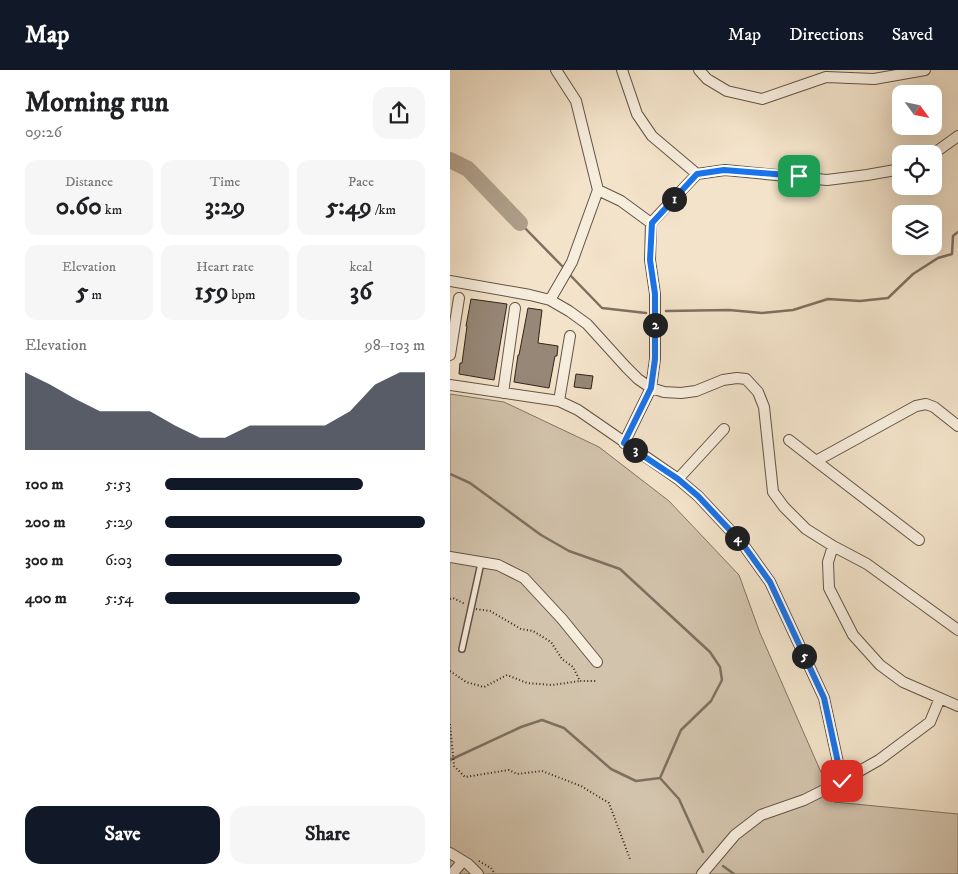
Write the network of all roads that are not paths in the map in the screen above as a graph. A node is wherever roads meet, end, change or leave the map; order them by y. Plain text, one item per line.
1 (556, 70) edge
2 (622, 70) edge
3 (699, 70) edge
4 (925, 70) edge
5 (958, 136) edge
6 (942, 147) edge
7 (892, 171) edge
8 (697, 174) junction
9 (598, 190) junction
10 (652, 223) junction
11 (450, 281) edge
12 (459, 298) dead end
13 (550, 300) junction
14 (515, 308) dead end
15 (570, 336) dead end
16 (450, 355) edge
17 (450, 385) edge
18 (651, 388) junction
19 (503, 393) junction
20 (559, 401) junction
21 (958, 426) edge
22 (724, 429) dead end
23 (789, 440) dead end
24 (624, 443) junction
25 (816, 461) junction
26 (678, 479) junction
27 (919, 540) dead end
28 (833, 546) junction
29 (450, 557) edge
30 (481, 563) junction
31 (958, 630) edge
32 (462, 649) dead end
33 (597, 662) dead end
34 (940, 698) junction
35 (958, 706) edge
36 (842, 781) junction
37 (450, 853) edge
38 (463, 861) junction
39 (452, 874) edge
40 (478, 874) edge
41 (702, 874) edge

1 - 9 street
2 - 8 street
3 - 4 street
5 - 6 street
7 - 8 street
8 - 10 street
9 - 10 street
9 - 13 street
10 - 18 street
11 - 13 street
12 - 16 street
13 - 18 street
14 - 19 street
15 - 20 street
17 - 19 street
18 - 24 street
18 - 28 street
19 - 20 street
20 - 24 street
21 - 25 street
22 - 26 street
23 - 25 street
24 - 26 street
25 - 27 street
26 - 36 street
28 - 31 street
28 - 34 street
29 - 30 street
30 - 32 lane
30 - 33 street
34 - 35 street
34 - 36 street
36 - 41 street
37 - 38 street
38 - 39 street
38 - 40 street

